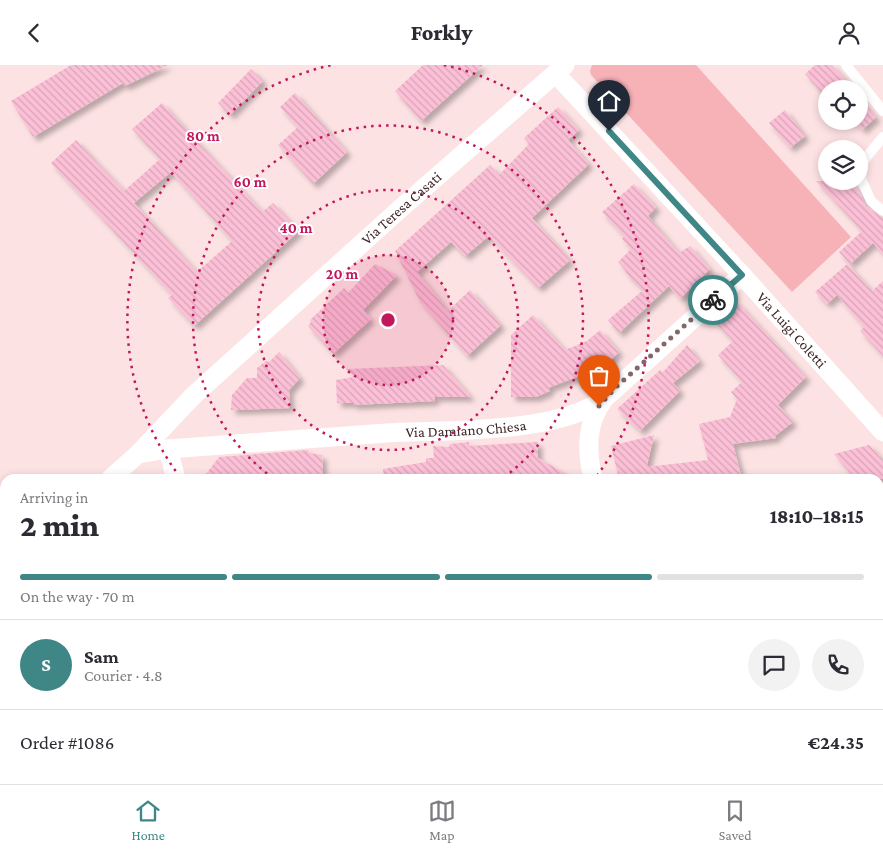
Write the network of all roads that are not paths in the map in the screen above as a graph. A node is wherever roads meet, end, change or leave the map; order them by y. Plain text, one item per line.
1 (846, 65) edge
2 (560, 69) edge
3 (883, 111) edge
4 (883, 137) edge
5 (883, 211) edge
6 (742, 275) junction
7 (605, 398) junction
8 (883, 432) edge
9 (168, 449) junction
10 (138, 454) junction
11 (116, 474) edge
12 (175, 474) edge
13 (592, 474) edge

1 - 3 lane
2 - 6 street, Via Luigi Coletti
2 - 10 street, Via Teresa Casati
4 - 5 lane
6 - 7 street, Via Damiano Chiesa
6 - 8 street, Via Luigi Coletti
7 - 9 street, Via Damiano Chiesa
7 - 13 street
9 - 10 street, Via Damiano Chiesa
9 - 12 street
10 - 11 street, Via Teresa Casati

